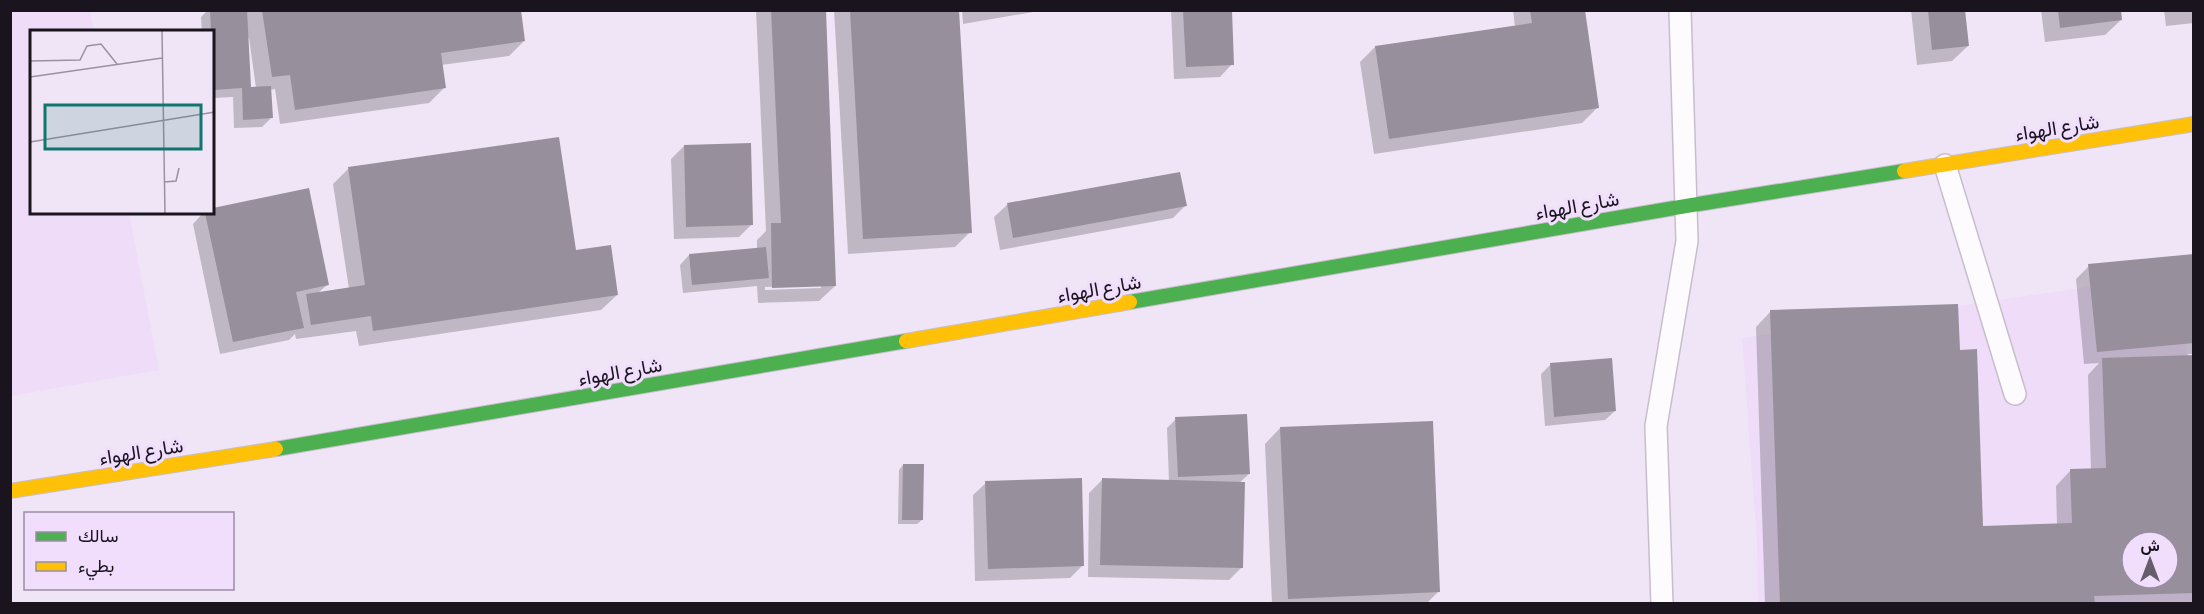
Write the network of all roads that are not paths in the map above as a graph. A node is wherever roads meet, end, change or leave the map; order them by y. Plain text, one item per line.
1 (1680, 10) edge
2 (2193, 124) edge
3 (1945, 165) junction
4 (1686, 206) junction
5 (2015, 394) dead end
6 (10, 491) edge
7 (1662, 603) edge

1 - 4 lane
2 - 3 street, شارع الهواء
3 - 4 street, شارع الهواء
3 - 5 lane
4 - 6 street, شارع الهواء
4 - 7 lane

